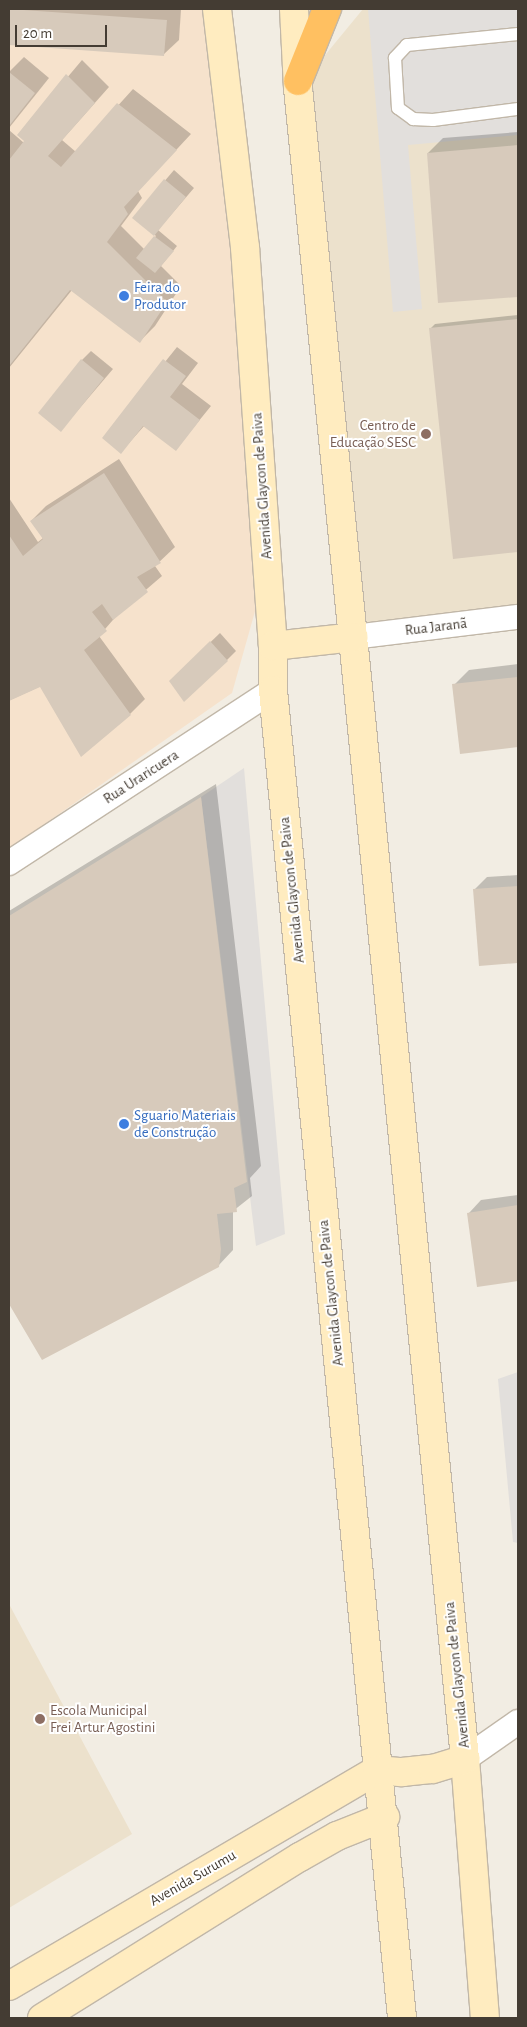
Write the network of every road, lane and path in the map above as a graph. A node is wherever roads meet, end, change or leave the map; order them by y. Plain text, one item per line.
1 (217, 9) edge
2 (294, 9) edge
3 (327, 9) edge
4 (518, 34) edge
5 (298, 81) junction
6 (518, 109) edge
7 (518, 617) edge
8 (354, 637) junction
9 (273, 646) junction
10 (273, 690) junction
11 (9, 863) edge
12 (518, 1722) edge
13 (465, 1759) junction
14 (377, 1770) junction
15 (385, 1817) junction
16 (9, 1986) edge
17 (42, 2018) edge
18 (402, 2018) edge
19 (485, 2018) edge

1 - 9 main road, Avenida Glaycon de Paiva
2 - 5 main road, Avenida Glaycon de Paiva
3 - 5 highway
4 - 6 lane
5 - 8 main road, Avenida Glaycon de Paiva
7 - 8 street, Rua Jaranã
8 - 9 main road
8 - 13 main road, Avenida Glaycon de Paiva
9 - 10 main road, Avenida Glaycon de Paiva
10 - 11 street, Rua Uraricuera
10 - 14 main road, Avenida Glaycon de Paiva
12 - 13 street
13 - 14 main road, Avenida Glaycon de Paiva
13 - 19 main road, Avenida Glaycon de Paiva
14 - 15 main road, Avenida Glaycon de Paiva
14 - 16 main road, Avenida Surumu
15 - 17 main road
15 - 18 main road, Avenida Glaycon de Paiva

